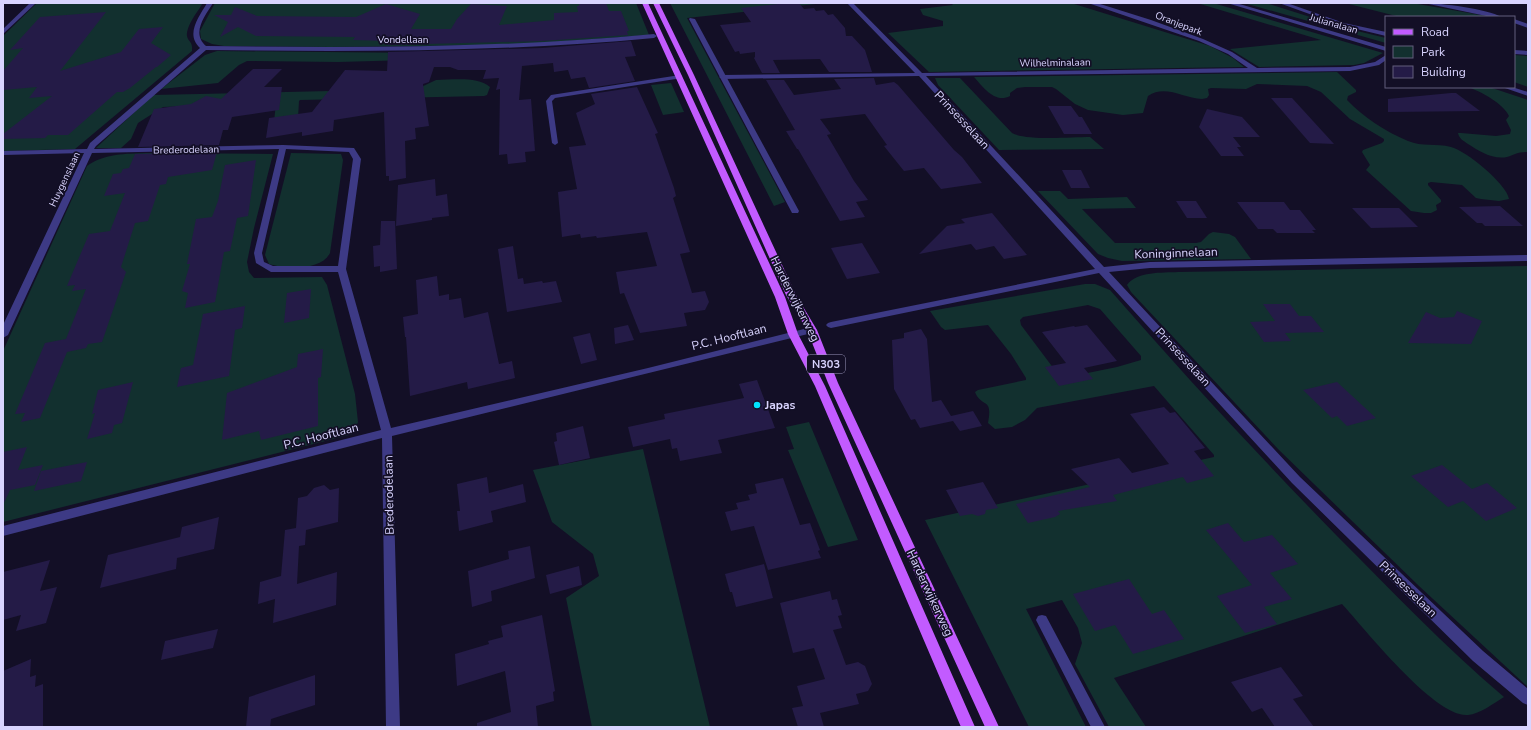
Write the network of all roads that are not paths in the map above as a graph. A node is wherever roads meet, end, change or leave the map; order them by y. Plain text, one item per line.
1 (33, 3) edge
2 (210, 3) edge
3 (645, 3) edge
4 (656, 3) edge
5 (850, 3) edge
6 (1091, 3) edge
7 (1230, 3) edge
8 (1282, 3) edge
9 (1427, 3) edge
10 (1438, 4) edge
11 (1493, 16) edge
12 (692, 19) dead end
13 (1528, 19) edge
14 (1517, 22) edge
15 (1528, 26) edge
16 (3, 32) edge
17 (1385, 34) edge
18 (654, 36) dead end
19 (204, 48) junction
20 (1385, 49) edge
21 (1515, 52) edge
22 (1528, 53) edge
23 (1385, 58) edge
24 (1255, 70) junction
25 (920, 74) junction
26 (680, 77) junction
27 (722, 77) junction
28 (1508, 88) edge
29 (1528, 94) edge
30 (555, 143) dead end
31 (283, 147) junction
32 (89, 151) junction
33 (3, 153) edge
34 (795, 211) dead end
35 (1528, 258) edge
36 (342, 269) junction
37 (1102, 270) junction
38 (831, 325) dead end
39 (812, 330) junction
40 (793, 334) junction
41 (3, 335) edge
42 (388, 433) junction
43 (3, 531) edge
44 (1042, 620) dead end
45 (1528, 698) edge
46 (393, 727) edge
47 (968, 727) edge
48 (992, 727) edge
49 (1098, 727) edge

1 - 16 street
2 - 19 street
3 - 26 main road, Harderwijkerweg / N303
4 - 39 main road, Harderwijkerweg / N303
5 - 25 street, Prinsesselaan
6 - 24 street, Oranjepark
7 - 20 street, Julianalaan
8 - 17 street
9 - 10 street
10 - 11 street
12 - 27 lane
13 - 14 street
14 - 15 street
18 - 19 street, Vondellaan
19 - 32 street, Huygenslaan
21 - 22 street
23 - 24 street, Wilhelminalaan
24 - 25 street, Wilhelminalaan
25 - 27 street, Wilhelminalaan
25 - 37 street, Prinsesselaan
26 - 30 lane
26 - 40 main road, Harderwijkerweg / N303
27 - 34 lane
28 - 29 street
31 - 32 street, Brederodelaan
31 - 36 street, Brederodelaan
31 - 36 street
32 - 33 street, Brederodelaan
32 - 41 street, Huygenslaan
35 - 37 street, Koninginnelaan
36 - 42 street, Brederodelaan
37 - 38 street, Koninginnelaan
37 - 45 street, Prinsesselaan
39 - 40 street, P.C. Hooftlaan
39 - 48 main road, Harderwijkerweg / N303
40 - 42 street, P.C. Hooftlaan
40 - 47 main road, Harderwijkerweg / N303
42 - 43 street, P.C. Hooftlaan
42 - 46 street, Brederodelaan
44 - 49 lane

